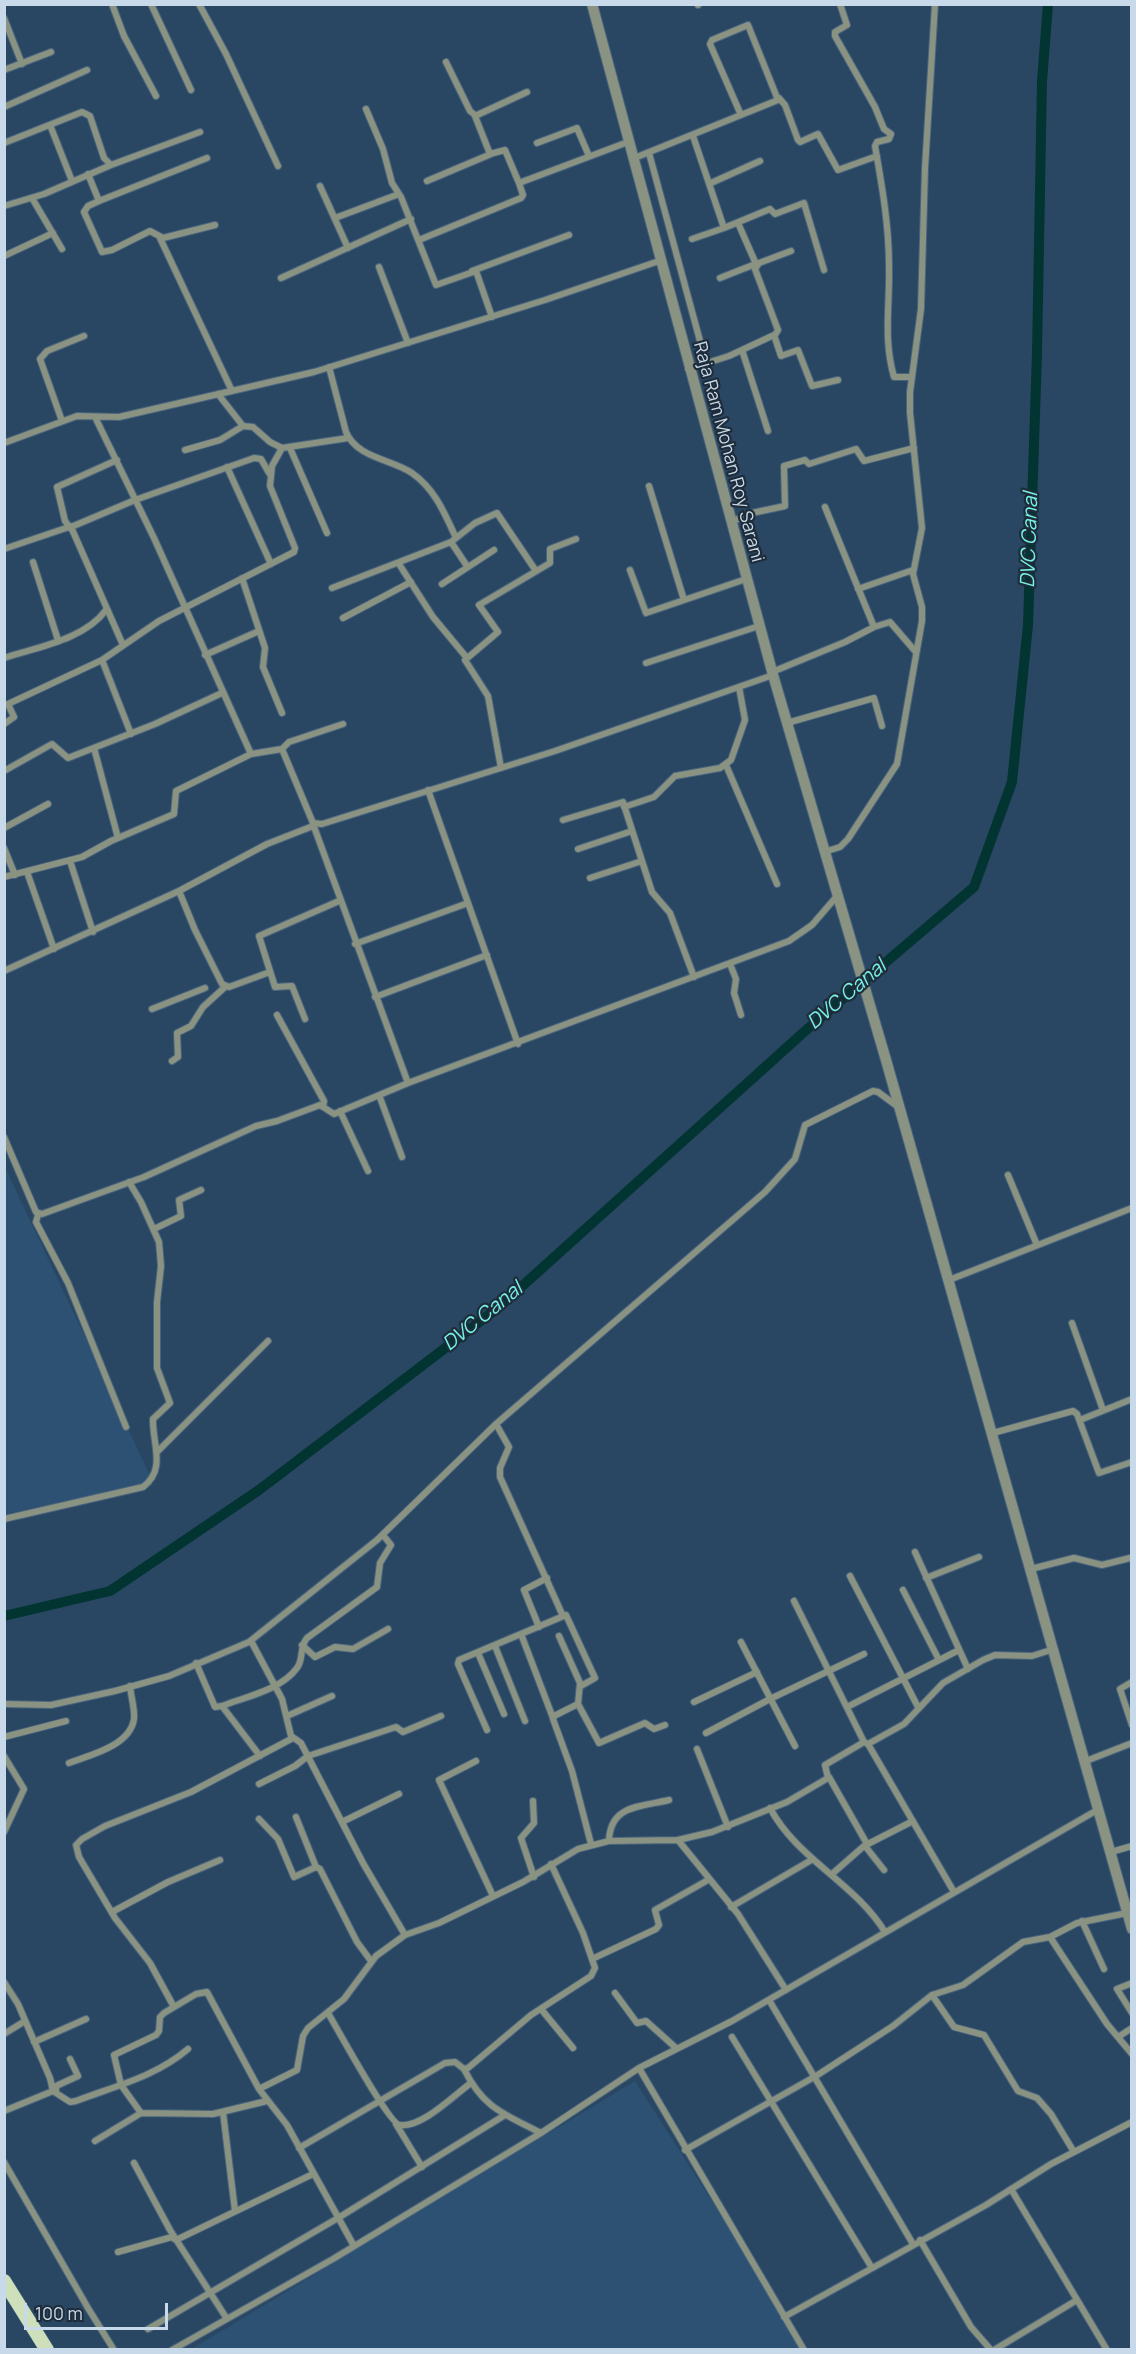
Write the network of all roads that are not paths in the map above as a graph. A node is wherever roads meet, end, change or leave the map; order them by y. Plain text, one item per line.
1 (112, 4) edge
2 (151, 4) edge
3 (200, 4) edge
4 (592, 4) edge
5 (840, 4) edge
6 (935, 4) edge
7 (4, 18) edge
8 (51, 52) dead end
9 (446, 62) dead end
10 (22, 63) junction
11 (4, 70) edge
12 (87, 70) dead end
13 (191, 90) dead end
14 (527, 92) dead end
15 (156, 96) dead end
16 (779, 99) junction
17 (4, 107) edge
18 (366, 109) dead end
19 (475, 115) junction
20 (741, 115) junction
21 (50, 125) junction
22 (200, 132) dead end
23 (693, 136) junction
24 (628, 142) junction
25 (4, 143) edge
26 (537, 143) dead end
27 (649, 153) junction
28 (491, 154) junction
29 (589, 156) junction
30 (877, 156) junction
31 (207, 158) dead end
32 (632, 159) junction
33 (760, 161) dead end
34 (111, 165) junction
35 (278, 166) dead end
36 (88, 174) junction
37 (427, 181) dead end
38 (72, 182) junction
39 (519, 183) junction
40 (711, 183) junction
41 (320, 186) dead end
42 (399, 194) junction
43 (33, 198) junction
44 (99, 201) junction
45 (4, 206) edge
46 (335, 218) junction
47 (411, 219) junction
48 (738, 223) junction
49 (215, 225) dead end
50 (724, 228) junction
51 (53, 233) junction
52 (569, 235) dead end
53 (160, 238) junction
54 (692, 239) dead end
55 (419, 240) junction
56 (348, 248) junction
57 (62, 249) dead end
58 (791, 251) dead end
59 (4, 255) edge
60 (659, 261) junction
61 (758, 264) junction
62 (379, 267) dead end
63 (824, 270) dead end
64 (471, 271) junction
65 (281, 278) dead end
66 (720, 278) dead end
67 (492, 317) junction
68 (775, 335) junction
69 (84, 336) dead end
70 (408, 343) junction
71 (741, 350) junction
72 (706, 363) junction
73 (329, 367) junction
74 (688, 369) junction
75 (911, 377) junction
76 (838, 380) dead end
77 (232, 391) junction
78 (218, 394) junction
79 (95, 417) junction
80 (62, 422) junction
81 (243, 426) junction
82 (768, 431) dead end
83 (348, 438) junction
84 (4, 443) edge
85 (282, 448) junction
86 (290, 448) junction
87 (914, 448) junction
88 (185, 450) dead end
89 (117, 460) junction
90 (227, 468) junction
91 (269, 473) junction
92 (649, 486) dead end
93 (135, 500) junction
94 (825, 507) dead end
95 (731, 522) junction
96 (71, 527) junction
97 (327, 533) dead end
98 (576, 539) dead end
99 (453, 540) junction
100 (4, 549) edge
101 (494, 550) dead end
102 (33, 562) dead end
103 (271, 564) junction
104 (399, 564) junction
105 (467, 566) junction
106 (630, 570) dead end
107 (913, 570) junction
108 (536, 571) junction
109 (242, 578) junction
110 (746, 579) junction
111 (411, 582) junction
112 (442, 584) dead end
113 (332, 588) dead end
114 (858, 589) junction
115 (684, 600) junction
116 (184, 608) junction
117 (106, 610) junction
118 (343, 618) dead end
119 (759, 626) junction
120 (874, 627) junction
121 (259, 631) junction
122 (58, 640) junction
123 (123, 645) junction
124 (915, 651) junction
125 (205, 656) junction
126 (4, 658) edge
127 (467, 658) junction
128 (102, 660) junction
129 (646, 663) dead end
130 (772, 674) junction
131 (739, 687) junction
132 (222, 693) junction
133 (6, 702) edge
134 (282, 713) dead end
135 (787, 723) junction
136 (4, 724) edge
137 (343, 724) dead end
138 (882, 726) dead end
139 (131, 734) junction
140 (94, 748) junction
141 (282, 749) junction
142 (251, 754) junction
143 (726, 765) junction
144 (501, 768) junction
145 (4, 771) edge
146 (428, 790) junction
147 (48, 804) dead end
148 (624, 807) junction
149 (563, 820) dead end
150 (313, 824) junction
151 (4, 828) edge
152 (632, 831) junction
153 (118, 838) junction
154 (4, 848) edge
155 (578, 849) dead end
156 (824, 852) junction
157 (70, 861) junction
158 (642, 861) junction
159 (27, 872) junction
160 (15, 875) junction
161 (4, 877) edge
162 (590, 878) dead end
163 (777, 884) dead end
164 (179, 891) junction
165 (339, 901) junction
166 (839, 901) junction
167 (468, 903) junction
168 (93, 932) junction
169 (356, 944) junction
170 (54, 949) junction
171 (487, 955) junction
172 (730, 964) junction
173 (4, 971) edge
174 (270, 972) junction
175 (694, 977) junction
176 (225, 987) junction
177 (205, 988) dead end
178 (375, 997) junction
179 (152, 1009) dead end
180 (277, 1015) dead end
181 (741, 1015) dead end
182 (305, 1019) dead end
183 (518, 1044) junction
184 (172, 1061) dead end
185 (408, 1083) junction
186 (379, 1095) junction
187 (323, 1107) junction
188 (900, 1108) junction
189 (340, 1111) junction
190 (4, 1137) edge
191 (402, 1157) dead end
192 (368, 1171) dead end
193 (1008, 1174) dead end
194 (129, 1182) junction
195 (201, 1190) dead end
196 (1131, 1208) edge
197 (39, 1215) junction
198 (154, 1229) junction
199 (1037, 1245) junction
200 (949, 1280) junction
201 (1072, 1323) dead end
202 (268, 1341) dead end
203 (1131, 1399) edge
204 (1102, 1410) junction
205 (1080, 1420) junction
206 (496, 1424) junction
207 (126, 1427) dead end
208 (993, 1433) junction
209 (158, 1451) junction
210 (1131, 1462) edge
211 (4, 1519) edge
212 (383, 1534) junction
213 (915, 1551) dead end
214 (979, 1557) dead end
215 (1130, 1558) dead end
216 (1031, 1569) junction
217 (850, 1576) dead end
218 (547, 1578) junction
219 (926, 1578) junction
220 (903, 1590) dead end
221 (794, 1601) dead end
222 (563, 1616) junction
223 (539, 1627) junction
224 (388, 1629) dead end
225 (521, 1634) junction
226 (559, 1636) dead end
227 (251, 1641) junction
228 (741, 1642) dead end
229 (302, 1645) junction
230 (495, 1646) junction
231 (1054, 1649) junction
232 (959, 1650) junction
233 (478, 1653) junction
234 (864, 1654) dead end
235 (939, 1660) junction
236 (196, 1663) junction
237 (968, 1669) junction
238 (828, 1671) junction
239 (757, 1672) junction
240 (903, 1679) junction
241 (1131, 1682) edge
242 (276, 1685) junction
243 (130, 1686) junction
244 (581, 1686) junction
245 (332, 1696) dead end
246 (770, 1699) junction
247 (694, 1702) dead end
248 (4, 1704) edge
249 (578, 1704) junction
250 (222, 1706) junction
251 (847, 1707) junction
252 (918, 1707) junction
253 (504, 1714) dead end
254 (287, 1716) junction
255 (441, 1716) dead end
256 (553, 1718) junction
257 (66, 1721) dead end
258 (525, 1721) dead end
259 (665, 1725) dead end
260 (1131, 1725) edge
261 (487, 1730) dead end
262 (706, 1733) dead end
263 (4, 1737) edge
264 (292, 1738) junction
265 (866, 1743) junction
266 (1131, 1743) edge
267 (795, 1746) dead end
268 (697, 1749) dead end
269 (4, 1756) edge
270 (260, 1756) junction
271 (308, 1756) junction
272 (476, 1761) dead end
273 (1086, 1761) junction
274 (69, 1763) dead end
275 (829, 1777) junction
276 (259, 1784) dead end
277 (399, 1794) dead end
278 (669, 1800) dead end
279 (533, 1801) dead end
280 (770, 1808) junction
281 (1100, 1809) junction
282 (296, 1817) dead end
283 (259, 1819) dead end
284 (913, 1821) junction
285 (342, 1822) junction
286 (728, 1827) junction
287 (4, 1832) edge
288 (678, 1840) junction
289 (609, 1841) junction
290 (591, 1844) junction
291 (866, 1845) junction
292 (1131, 1846) edge
293 (1111, 1852) junction
294 (220, 1860) dead end
295 (813, 1860) junction
296 (551, 1864) junction
297 (316, 1867) junction
298 (884, 1869) dead end
299 (832, 1874) junction
300 (534, 1877) junction
301 (708, 1880) junction
302 (954, 1892) junction
303 (493, 1896) junction
304 (731, 1907) junction
305 (112, 1912) junction
306 (1130, 1920) edge
307 (1082, 1921) junction
308 (885, 1932) junction
309 (405, 1935) junction
310 (1050, 1936) junction
311 (592, 1959) junction
312 (371, 1961) junction
313 (1104, 1969) dead end
314 (4, 1982) edge
315 (1131, 1983) edge
316 (786, 1989) junction
317 (615, 1993) dead end
318 (932, 1995) junction
319 (769, 2000) junction
320 (174, 2007) junction
321 (541, 2009) junction
322 (328, 2013) junction
323 (1131, 2013) edge
324 (86, 2019) dead end
325 (25, 2021) junction
326 (1131, 2028) edge
327 (4, 2034) edge
328 (732, 2037) dead end
329 (1118, 2037) junction
330 (34, 2042) junction
331 (573, 2048) dead end
332 (676, 2048) junction
333 (188, 2049) dead end
334 (1131, 2054) edge
335 (70, 2059) dead end
336 (464, 2068) junction
337 (639, 2068) junction
338 (816, 2076) junction
339 (471, 2083) junction
340 (121, 2085) junction
341 (259, 2090) junction
342 (54, 2091) junction
343 (267, 2101) junction
344 (770, 2102) junction
345 (381, 2103) junction
346 (4, 2111) edge
347 (223, 2112) junction
348 (141, 2113) junction
349 (505, 2115) junction
350 (1131, 2122) edge
351 (396, 2124) junction
352 (541, 2133) junction
353 (95, 2141) dead end
354 (299, 2148) junction
355 (685, 2150) junction
356 (1074, 2152) junction
357 (4, 2162) edge
358 (134, 2163) dead end
359 (422, 2167) junction
360 (313, 2174) junction
361 (1011, 2189) junction
362 (235, 2211) junction
363 (338, 2218) junction
364 (176, 2240) junction
365 (920, 2240) junction
366 (913, 2244) junction
367 (354, 2246) junction
368 (118, 2252) dead end
369 (872, 2268) junction
370 (4, 2281) edge
371 (211, 2293) junction
372 (1077, 2300) junction
373 (784, 2317) junction
374 (227, 2319) junction
375 (147, 2329) dead end
376 (47, 2349) edge
377 (114, 2349) edge
378 (172, 2349) edge
379 (804, 2349) edge
380 (992, 2349) edge
381 (1107, 2349) edge

1 - 15 street
2 - 13 street
3 - 35 street
4 - 24 street, Raja Ram Mohan Roy Sarani
5 - 30 street
6 - 75 street
7 - 10 street
8 - 10 street
9 - 19 street
10 - 11 street
12 - 17 street
14 - 19 street
16 - 20 street
16 - 20 street
16 - 30 street
18 - 42 street
19 - 28 street
20 - 23 street
21 - 25 street
21 - 34 street
21 - 38 street
22 - 34 street
23 - 27 street
23 - 40 street
24 - 29 street
24 - 32 street, Raja Ram Mohan Roy Sarani
26 - 29 street
27 - 32 street
27 - 72 street
28 - 37 street
28 - 39 street
29 - 39 street
30 - 75 street
31 - 44 street
32 - 60 street, Raja Ram Mohan Roy Sarani
33 - 40 street
34 - 36 street
36 - 38 street
36 - 44 street
38 - 43 street
39 - 55 street
40 - 50 street
41 - 46 street
42 - 46 street
42 - 47 street
43 - 45 street
43 - 51 street
44 - 53 street
46 - 56 street
47 - 55 street
47 - 56 street
48 - 50 street
48 - 61 street
48 - 63 street
49 - 53 street
50 - 54 street
51 - 57 street
51 - 59 street
52 - 64 street
53 - 77 street
55 - 64 street
56 - 65 street
58 - 61 street
60 - 67 street
60 - 74 street, Raja Ram Mohan Roy Sarani
61 - 66 street
61 - 68 street
62 - 70 street
64 - 67 street
67 - 70 street
68 - 71 street
68 - 76 street
69 - 80 street
70 - 73 street
71 - 72 street
71 - 82 street
72 - 74 street
73 - 77 street
73 - 83 street
74 - 95 street, Raja Ram Mohan Roy Sarani
75 - 87 street
77 - 78 street
78 - 79 street
78 - 81 street
79 - 80 street
79 - 89 street
80 - 84 street
81 - 85 street
81 - 88 street
83 - 86 street
83 - 99 street
85 - 86 street
85 - 91 street
86 - 97 street
87 - 95 street
87 - 107 street
89 - 93 street
89 - 96 street
90 - 91 street
90 - 93 street
90 - 103 street
91 - 103 street
92 - 115 street
93 - 96 street
93 - 116 street
94 - 114 street
95 - 110 street, Raja Ram Mohan Roy Sarani
96 - 100 street
96 - 117 street
98 - 108 street
99 - 104 street
99 - 105 street
99 - 108 street
101 - 105 street
102 - 122 street
103 - 109 street
104 - 111 street
104 - 113 street
105 - 112 street
106 - 115 street
107 - 114 street
107 - 124 street
108 - 127 street
109 - 116 street
109 - 121 street
110 - 115 street
110 - 119 street, Raja Ram Mohan Roy Sarani
111 - 118 street
111 - 127 street
114 - 120 street
116 - 123 street
116 - 125 street
117 - 122 street
117 - 123 street
119 - 129 street
119 - 130 street, Raja Ram Mohan Roy Sarani
120 - 124 street
120 - 130 street
121 - 125 street
121 - 134 street
122 - 126 street
123 - 128 street
124 - 156 street
125 - 132 street
127 - 144 street
128 - 133 street
128 - 139 street
130 - 131 street
130 - 135 street, Raja Ram Mohan Roy Sarani
131 - 143 street
131 - 144 street
132 - 139 street
132 - 142 street
133 - 136 street
135 - 138 street
135 - 156 street, Raja Ram Mohan Roy Sarani
137 - 141 street
139 - 140 street
140 - 145 street
140 - 153 street
141 - 142 street
141 - 150 street
142 - 153 street
143 - 148 street
143 - 163 street
144 - 146 street
146 - 150 street
146 - 167 street
147 - 151 street
148 - 149 street
148 - 152 street
150 - 164 street
150 - 165 street
152 - 155 street
152 - 158 street
153 - 157 street
154 - 160 street
156 - 166 street, Raja Ram Mohan Roy Sarani
157 - 159 street
157 - 168 street
158 - 162 street
158 - 175 street
159 - 160 street
159 - 170 street
160 - 161 street
164 - 168 street
164 - 176 street
165 - 169 street
165 - 174 street
166 - 172 street
166 - 188 street, Raja Ram Mohan Roy Sarani
167 - 169 street
167 - 171 street
168 - 170 street
169 - 178 street
170 - 173 street
171 - 178 street
171 - 183 street
172 - 175 street
172 - 181 street
174 - 176 street
174 - 182 street
175 - 183 street
176 - 184 street
177 - 179 street
178 - 185 street
180 - 187 street
183 - 185 street
185 - 186 street
186 - 189 street
186 - 191 street
187 - 189 street
187 - 194 street
188 - 200 street, Raja Ram Mohan Roy Sarani
188 - 206 street
189 - 192 street
190 - 197 street
193 - 199 street
194 - 197 street
194 - 198 street
195 - 198 street
196 - 199 street
197 - 207 street
198 - 209 street
199 - 200 street
200 - 208 street, Raja Ram Mohan Roy Sarani
201 - 204 street
202 - 209 street
203 - 204 street
204 - 205 street
205 - 208 street
205 - 210 street
206 - 212 street
206 - 218 street
208 - 216 street, Raja Ram Mohan Roy Sarani
209 - 211 street
212 - 227 street
212 - 229 street
213 - 219 street
214 - 219 street
215 - 216 street
216 - 231 street, Raja Ram Mohan Roy Sarani
217 - 240 street
218 - 222 street
218 - 223 street
219 - 232 street
220 - 235 street
221 - 238 street
222 - 223 street
222 - 244 street
223 - 225 street
224 - 229 street
225 - 230 street
225 - 256 street
226 - 244 street
227 - 236 street
227 - 242 street
228 - 239 street
229 - 242 street
230 - 233 street
230 - 258 street
231 - 237 street
231 - 273 street, Raja Ram Mohan Roy Sarani
232 - 235 street
232 - 237 street
233 - 253 street
233 - 261 street
234 - 238 street
235 - 240 street
236 - 243 street
236 - 250 street
237 - 252 street
238 - 246 street
238 - 251 street
239 - 246 street
239 - 247 street
240 - 251 street
240 - 252 street
241 - 260 street
242 - 250 street
242 - 254 street
243 - 248 street
243 - 274 street
244 - 249 street
245 - 254 street
246 - 262 street
246 - 267 street
249 - 256 street
249 - 259 street
250 - 270 street
251 - 265 street
252 - 265 street
254 - 264 street
255 - 271 street
256 - 290 street
257 - 263 street
264 - 270 street
264 - 271 street
265 - 275 street
265 - 284 street
266 - 273 street
268 - 286 street
269 - 287 street
270 - 305 street
271 - 276 street
271 - 285 street
272 - 303 street
273 - 281 street, Raja Ram Mohan Roy Sarani
275 - 280 street
275 - 291 street
277 - 285 street
278 - 289 street
279 - 300 street
280 - 286 street
280 - 295 street
281 - 293 street, Raja Ram Mohan Roy Sarani
281 - 302 street
282 - 297 street
283 - 297 street
284 - 291 street
284 - 302 street
285 - 309 street
286 - 288 street
288 - 289 street
288 - 301 street
289 - 290 street
290 - 296 street
291 - 298 street
291 - 299 street
292 - 293 street
293 - 306 street, Raja Ram Mohan Roy Sarani
294 - 305 street
295 - 299 street
295 - 304 street
296 - 300 street
296 - 311 street
297 - 312 street
299 - 308 street
300 - 303 street
301 - 304 street
301 - 311 street
302 - 308 street
303 - 309 street
304 - 316 street
305 - 320 street
306 - 307 street
307 - 310 street
307 - 313 street
308 - 316 street
309 - 312 street
310 - 318 street
310 - 329 street
311 - 321 street
312 - 322 street
314 - 325 street
315 - 323 street
316 - 319 street
317 - 332 street
318 - 338 street
318 - 356 street
319 - 332 street
319 - 338 street
320 - 340 street
320 - 341 street
321 - 331 street
321 - 336 street
322 - 341 street
322 - 345 street
324 - 330 street
325 - 327 street
325 - 330 street
326 - 329 street
328 - 344 street
329 - 334 street
330 - 342 street
332 - 337 street
333 - 340 street
335 - 342 street
336 - 339 street
336 - 345 street
337 - 352 street
337 - 355 street
338 - 344 street
338 - 366 street
339 - 349 street
339 - 351 street
340 - 342 street
340 - 348 street
341 - 343 street
342 - 346 street
343 - 347 street
343 - 354 street
344 - 355 street
344 - 369 street
345 - 351 street
345 - 354 street
347 - 348 street
347 - 362 street
348 - 353 street
349 - 352 street
349 - 359 street
350 - 356 street
351 - 359 street
352 - 367 street
354 - 360 street
355 - 373 street
356 - 361 street
357 - 377 street
358 - 364 street
359 - 363 street
360 - 362 street
360 - 363 street
361 - 365 street
361 - 372 street
362 - 364 street
363 - 367 street
363 - 371 street
364 - 368 street
364 - 371 street
365 - 366 street
365 - 380 street
366 - 369 street
367 - 374 street
369 - 373 street
370 - 376 main road
371 - 374 street
371 - 375 street
372 - 380 street
372 - 381 street
373 - 379 street
374 - 378 street

